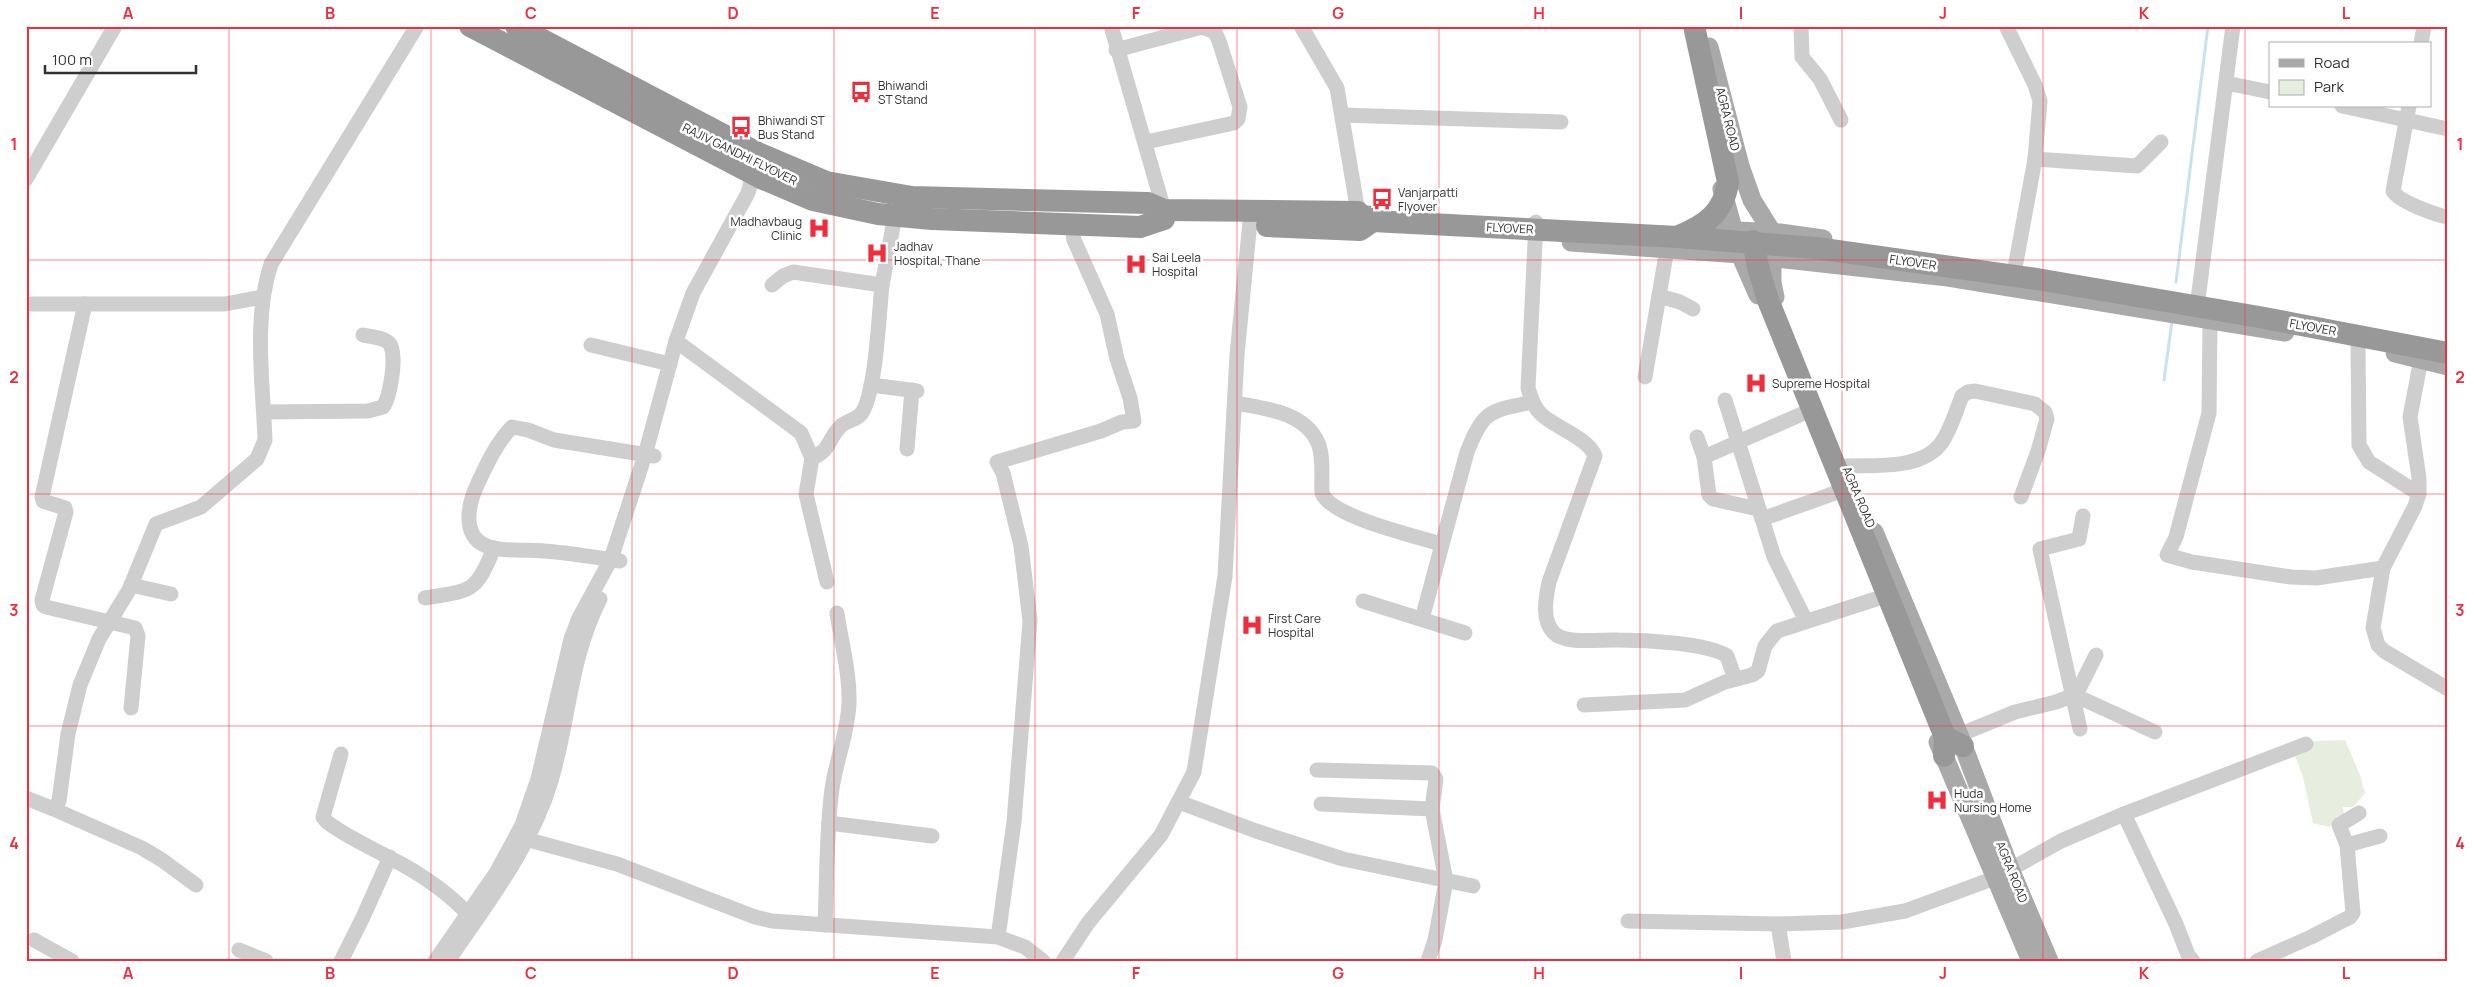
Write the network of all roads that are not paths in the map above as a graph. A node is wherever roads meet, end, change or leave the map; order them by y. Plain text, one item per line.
1 (417, 26) edge
2 (470, 26) edge
3 (491, 26) edge
4 (516, 26) edge
5 (1110, 26) edge
6 (1301, 26) edge
7 (1691, 26) edge
8 (1801, 26) edge
9 (2006, 26) edge
10 (2233, 26) edge
11 (2424, 26) edge
12 (109, 30) edge
13 (2421, 42) edge
14 (1116, 50) junction
15 (2226, 83) junction
16 (2269, 92) edge
17 (2358, 108) edge
18 (2408, 114) edge
19 (1342, 115) junction
20 (1841, 120) dead end
21 (1561, 122) dead end
22 (53, 127) junction
23 (2448, 129) edge
24 (1146, 142) junction
25 (2161, 142) dead end
26 (2034, 159) junction
27 (26, 166) edge
28 (763, 167) junction
29 (26, 179) edge
30 (993, 210) junction
31 (1151, 214) junction
32 (895, 216) junction
33 (2448, 217) edge
34 (1250, 218) junction
35 (1365, 219) junction
36 (1536, 221) junction
37 (1071, 222) junction
38 (1733, 230) junction
39 (1536, 240) junction
40 (1755, 242) junction
41 (1672, 243) junction
42 (1771, 257) junction
43 (2015, 268) junction
44 (772, 285) dead end
45 (882, 285) junction
46 (1659, 296) junction
47 (2198, 296) junction
48 (262, 297) junction
49 (26, 304) edge
50 (85, 304) junction
51 (1693, 310) dead end
52 (2203, 320) junction
53 (363, 335) dead end
54 (680, 343) junction
55 (2448, 343) edge
56 (591, 345) dead end
57 (2358, 345) junction
58 (2448, 353) edge
59 (2421, 359) junction
60 (670, 364) junction
61 (2448, 366) edge
62 (1646, 377) dead end
63 (871, 385) junction
64 (1725, 400) dead end
65 (1532, 402) junction
66 (1235, 403) junction
67 (264, 412) junction
68 (1804, 413) junction
69 (1696, 437) dead end
70 (1737, 443) junction
71 (908, 449) dead end
72 (649, 455) junction
73 (1704, 457) junction
74 (812, 458) junction
75 (1846, 466) junction
76 (1835, 492) junction
77 (2419, 494) junction
78 (2021, 496) dead end
79 (1760, 514) junction
80 (2083, 516) dead end
81 (1441, 544) junction
82 (494, 548) junction
83 (616, 560) junction
84 (2383, 568) junction
85 (827, 582) dead end
86 (131, 585) junction
87 (171, 594) dead end
88 (425, 598) dead end
89 (1879, 598) junction
90 (1363, 601) dead end
91 (837, 613) dead end
92 (1422, 619) junction
93 (1806, 620) junction
94 (109, 623) junction
95 (1465, 633) dead end
96 (2096, 655) dead end
97 (1735, 679) junction
98 (2448, 689) edge
99 (2073, 695) junction
100 (1584, 705) dead end
101 (131, 708) dead end
102 (2080, 728) dead end
103 (2155, 732) dead end
104 (1950, 741) junction
105 (2306, 744) dead end
106 (341, 754) dead end
107 (1317, 770) dead end
108 (26, 798) edge
109 (1179, 802) junction
110 (1321, 804) dead end
111 (51, 808) junction
112 (1432, 809) junction
113 (2359, 813) dead end
114 (2124, 814) junction
115 (830, 823) junction
116 (932, 836) dead end
117 (2380, 836) dead end
118 (522, 839) junction
119 (2347, 845) junction
120 (390, 857) junction
121 (2002, 873) junction
122 (1446, 881) junction
123 (196, 885) dead end
124 (1473, 886) dead end
125 (471, 917) junction
126 (1628, 921) dead end
127 (1778, 924) junction
128 (825, 925) junction
129 (998, 937) junction
130 (34, 940) dead end
131 (239, 950) dead end
132 (72, 961) edge
133 (266, 961) edge
134 (341, 961) edge
135 (435, 961) edge
136 (448, 961) edge
137 (1043, 961) edge
138 (1063, 961) edge
139 (1428, 961) edge
140 (1784, 961) edge
141 (2031, 961) edge
142 (2049, 961) edge
143 (2193, 961) edge
144 (2257, 961) edge

1 - 48 street
2 - 28 highway
3 - 31 highway, RAJIV GANDHI FLYOVER
4 - 28 highway
5 - 14 street
6 - 19 street
7 - 38 main road, AGRA ROAD
7 - 40 main road, AGRA ROAD
7 - 41 highway
8 - 20 street
9 - 26 street
10 - 15 street
11 - 13 street
12 - 22 street
14 - 24 street
14 - 24 street
15 - 16 street
15 - 47 street
17 - 18 street
18 - 23 street
18 - 33 street
19 - 21 street
19 - 35 street
22 - 27 street
22 - 29 street
24 - 31 street
25 - 26 street
26 - 43 street
28 - 30 highway
28 - 32 highway
28 - 54 street
30 - 31 highway
30 - 32 highway
30 - 37 highway
31 - 34 highway, FLYOVER
31 - 37 highway
32 - 45 street
34 - 35 highway, FLYOVER
34 - 66 street
35 - 36 main road
35 - 39 main road
35 - 41 highway, FLYOVER
36 - 38 main road
36 - 39 street
37 - 129 street
38 - 40 main road
38 - 40 main road, AGRA ROAD
39 - 41 main road
39 - 65 street
40 - 41 highway, FLYOVER
40 - 42 main road, AGRA ROAD
40 - 42 main road
40 - 43 main road
40 - 58 highway, FLYOVER
40 - 68 main road, AGRA ROAD
40 - 104 highway
41 - 46 street
42 - 52 main road
42 - 75 main road, AGRA ROAD
43 - 47 main road
44 - 45 street
45 - 63 street
46 - 51 street
46 - 62 street
47 - 52 street
47 - 55 main road
48 - 50 street
48 - 67 street
49 - 50 street
50 - 94 street
52 - 57 main road
52 - 84 street
53 - 67 street
54 - 60 street
54 - 72 street
54 - 74 street
56 - 60 street
57 - 59 main road
57 - 77 street
59 - 61 main road
59 - 77 street
60 - 72 street
63 - 71 street
63 - 74 street
64 - 70 street
65 - 81 street
65 - 97 street
66 - 81 street
66 - 109 street
67 - 86 street
68 - 70 street
68 - 76 main road, AGRA ROAD
69 - 73 street
70 - 73 street
70 - 79 street
72 - 82 street
72 - 83 street
73 - 79 street
74 - 85 street
75 - 78 street
75 - 104 main road, AGRA ROAD
76 - 79 street
76 - 89 main road, AGRA ROAD
77 - 84 street
79 - 93 street
80 - 99 street
81 - 92 street
82 - 83 street
82 - 88 street
83 - 118 street
84 - 98 street
86 - 87 street
86 - 94 street
89 - 93 street
89 - 104 main road, AGRA ROAD
90 - 92 street
91 - 115 street
92 - 95 street
93 - 97 street
94 - 101 street
94 - 111 street
96 - 99 street
97 - 100 street
99 - 102 street
99 - 103 street
99 - 104 street
104 - 121 main road, AGRA ROAD
105 - 114 street
106 - 120 street
107 - 112 street
108 - 111 street
109 - 122 street
109 - 138 street
110 - 112 street
111 - 123 street
112 - 122 street
113 - 119 street
114 - 121 street
114 - 143 street
115 - 116 street
115 - 128 street
117 - 119 street
118 - 125 street
118 - 128 street
119 - 144 street
120 - 125 street
120 - 134 street
121 - 127 street
121 - 141 main road, AGRA ROAD
121 - 142 main road, AGRA ROAD
122 - 124 street
122 - 139 street
125 - 135 street
125 - 136 street
126 - 127 street
127 - 140 street
128 - 129 street
129 - 137 street
130 - 132 street
131 - 133 street

